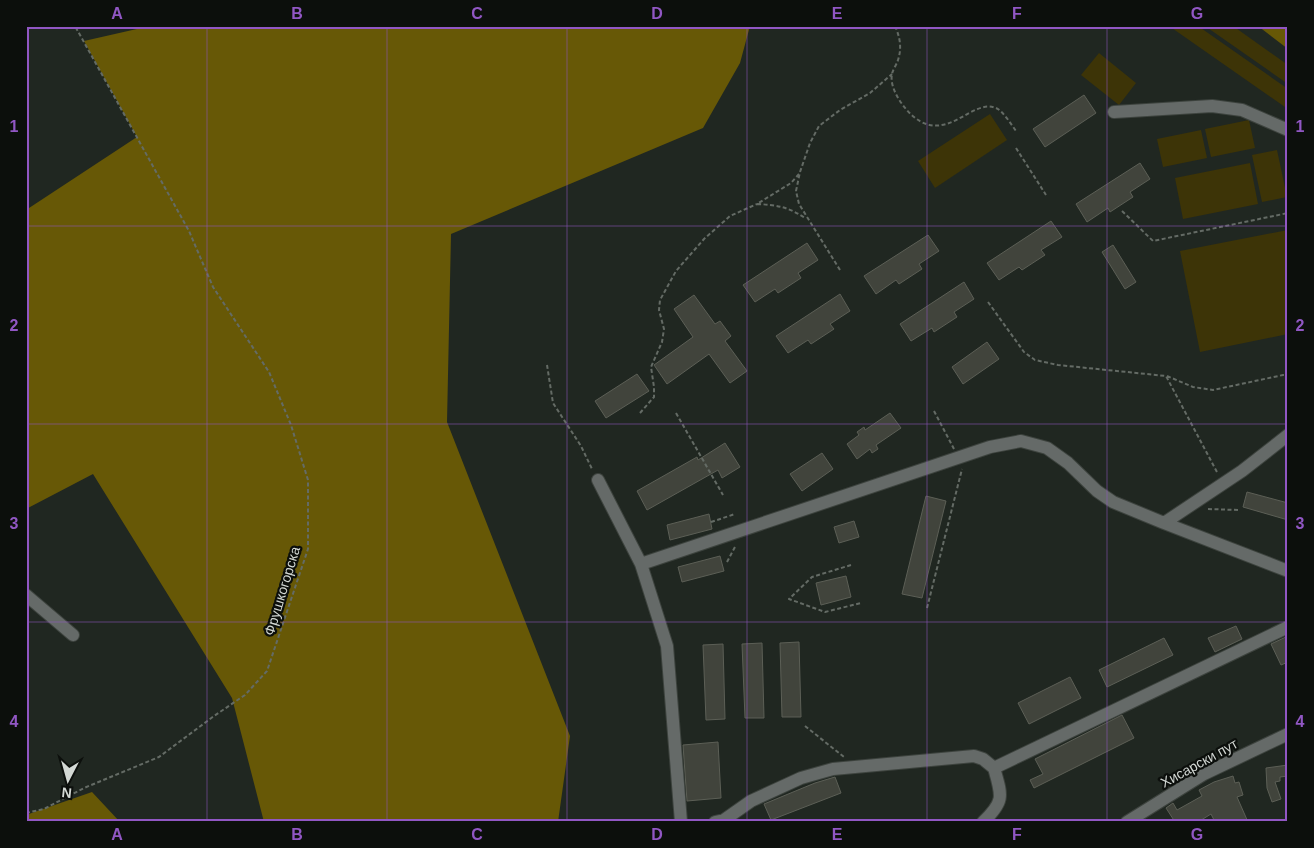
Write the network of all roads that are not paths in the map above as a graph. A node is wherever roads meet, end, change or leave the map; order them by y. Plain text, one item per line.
1 (1114, 112) dead end
2 (1288, 130) edge
3 (1288, 435) edge
4 (598, 480) road end
5 (1164, 523) junction
6 (642, 564) junction
7 (1288, 571) edge
8 (26, 595) edge
9 (1288, 626) edge
10 (73, 635) dead end
11 (1288, 734) edge
12 (994, 768) junction
13 (681, 822) edge
14 (715, 822) edge
15 (983, 822) edge
16 (1127, 822) edge

1 - 2 street
3 - 5 street
4 - 6 street
5 - 6 street
5 - 7 street
6 - 13 street
8 - 10 street
9 - 12 street
11 - 16 street, Хисарски пут
12 - 14 street
12 - 15 street

